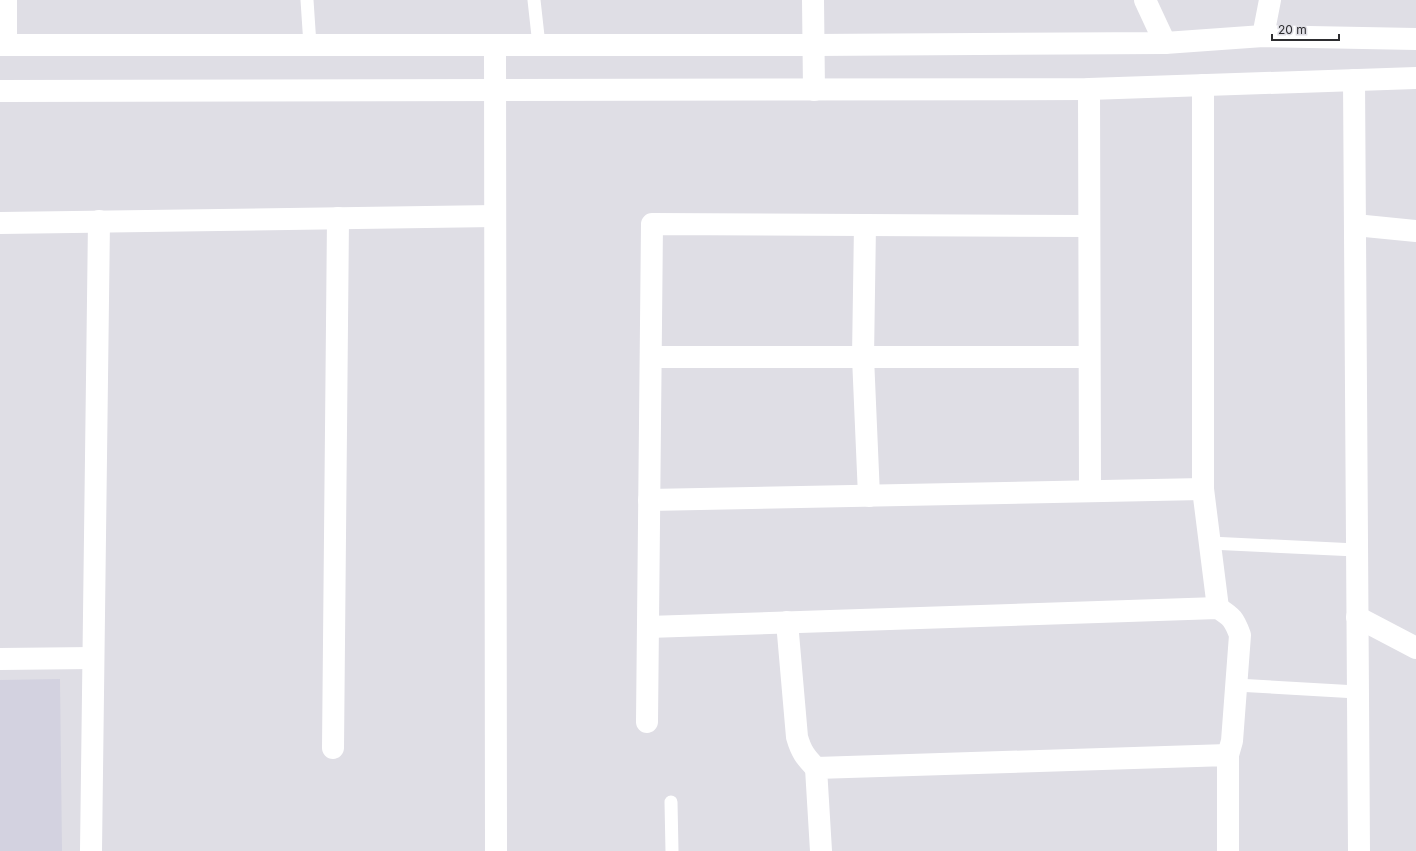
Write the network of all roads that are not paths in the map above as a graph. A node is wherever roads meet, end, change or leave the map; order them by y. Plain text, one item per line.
1 (6, 0) edge
2 (307, 0) edge
3 (534, 0) edge
4 (813, 0) edge
5 (1145, 0) edge
6 (1270, 0) edge
7 (1263, 36) junction
8 (1416, 39) edge
9 (1165, 43) junction
10 (3, 45) edge
11 (310, 45) junction
12 (495, 45) junction
13 (539, 45) junction
14 (814, 45) junction
15 (1416, 78) edge
16 (1354, 80) junction
17 (1204, 85) junction
18 (1089, 89) junction
19 (495, 90) junction
20 (814, 90) junction
21 (0, 91) edge
22 (495, 216) junction
23 (338, 218) junction
24 (99, 221) junction
25 (0, 223) edge
26 (1355, 224) junction
27 (865, 225) junction
28 (1089, 226) junction
29 (1416, 231) edge
30 (651, 357) junction
31 (863, 357) junction
32 (1089, 357) junction
33 (1203, 489) junction
34 (1090, 491) junction
35 (869, 496) junction
36 (649, 500) junction
37 (1210, 543) junction
38 (1356, 550) junction
39 (1218, 608) junction
40 (1357, 617) junction
41 (787, 622) junction
42 (648, 627) junction
43 (1416, 648) edge
44 (93, 658) junction
45 (0, 659) edge
46 (1236, 685) junction
47 (1357, 692) junction
48 (647, 722) dead end
49 (333, 748) dead end
50 (1228, 755) junction
51 (816, 768) junction
52 (671, 802) dead end
53 (91, 851) edge
54 (496, 851) edge
55 (672, 851) edge
56 (821, 851) edge
57 (1228, 851) edge
58 (1358, 851) edge

1 - 10 street
2 - 11 lane
3 - 13 lane
4 - 14 street
5 - 9 street
6 - 7 street
7 - 8 street
7 - 9 street
9 - 14 street
10 - 11 street
11 - 12 street
12 - 13 street
12 - 19 street
13 - 14 street
14 - 20 street
15 - 16 street
16 - 17 street
16 - 26 street
17 - 18 street
17 - 33 street
18 - 20 street
18 - 28 street
19 - 20 street
19 - 21 street
19 - 22 street
22 - 23 street
22 - 54 street
23 - 24 street
23 - 49 street
24 - 25 street
24 - 44 street
26 - 29 street
26 - 38 street
27 - 28 street
27 - 30 street
27 - 31 street
28 - 32 street
30 - 31 street
30 - 36 street
31 - 32 street
31 - 35 street
32 - 34 street
33 - 34 street
33 - 37 street
34 - 35 street
35 - 36 street
36 - 42 street
37 - 38 lane
37 - 39 street
38 - 40 street
39 - 41 street
39 - 46 street
40 - 43 street
40 - 47 street
41 - 42 street
41 - 51 street
42 - 48 street
44 - 45 street
44 - 53 street
46 - 47 lane
46 - 50 street
47 - 58 street
50 - 51 street
50 - 57 street
51 - 56 street
52 - 55 lane

